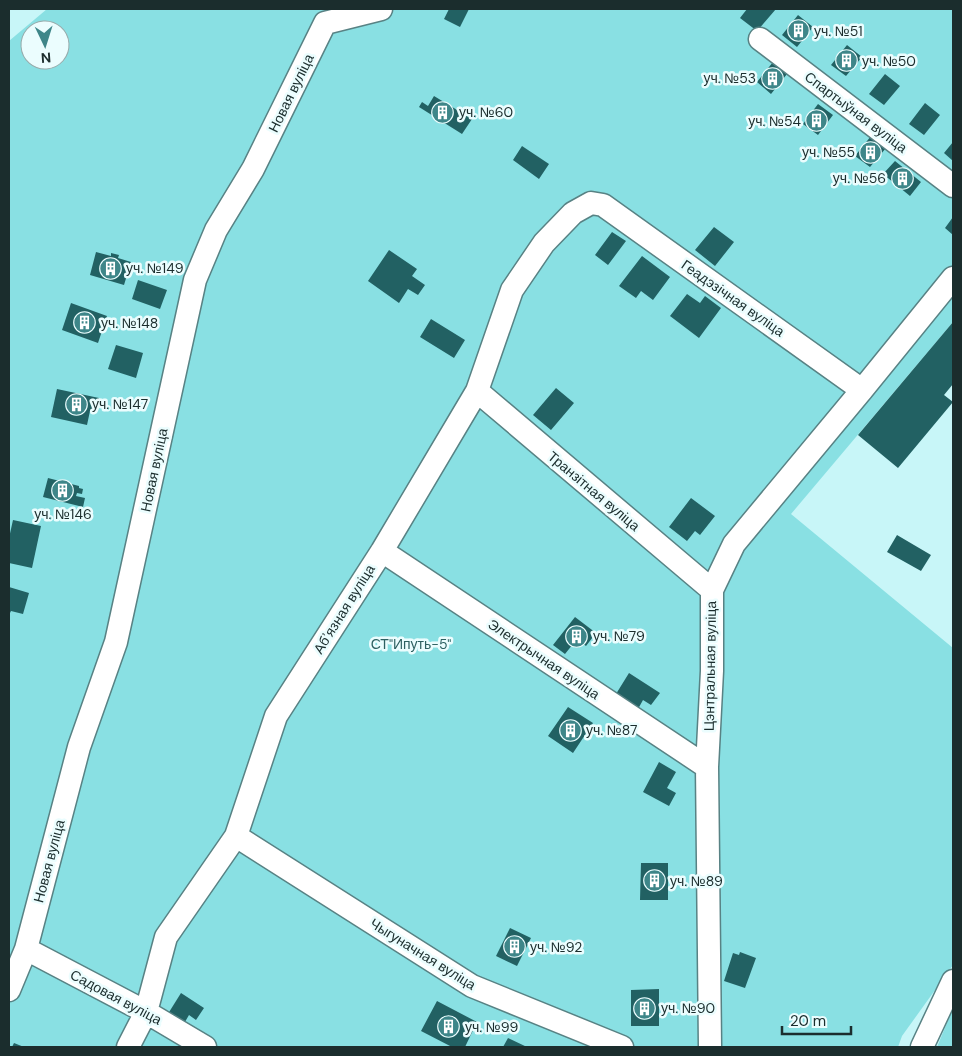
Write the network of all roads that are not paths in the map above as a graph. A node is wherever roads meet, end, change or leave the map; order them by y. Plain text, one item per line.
1 (381, 9) edge
2 (760, 39) dead end
3 (953, 186) edge
4 (603, 205) joint
5 (953, 278) edge
6 (862, 390) junction
7 (476, 391) junction
8 (382, 551) junction
9 (712, 590) junction
10 (707, 767) junction
11 (236, 836) junction
12 (26, 949) junction
13 (953, 981) edge
14 (9, 990) edge
15 (146, 1012) junction
16 (128, 1047) edge
17 (205, 1047) edge
18 (622, 1047) edge
19 (710, 1047) edge
20 (922, 1047) edge

1 - 12 street, Новая вуліца
2 - 3 street, Спартыўная вуліца
4 - 6 street, Геадэзічная вуліца
4 - 7 street, Абʼязная вуліца
5 - 6 street, Цэнтральная вуліца
6 - 9 street, Цэнтральная вуліца
7 - 8 street, Абʼязная вуліца
7 - 9 street, Транзітная вуліца
8 - 10 street, Электрычная вуліца
8 - 11 street, Абʼязная вуліца
9 - 10 street, Цэнтральная вуліца
10 - 19 street, Цэнтральная вуліца
11 - 15 street, Абʼязная вуліца
11 - 18 street, Чыгуначная вуліца
12 - 14 street, Новая вуліца
12 - 15 street, Садовая вуліца
13 - 20 street
15 - 16 street, Абʼязная вуліца
15 - 17 street, Садовая вуліца

